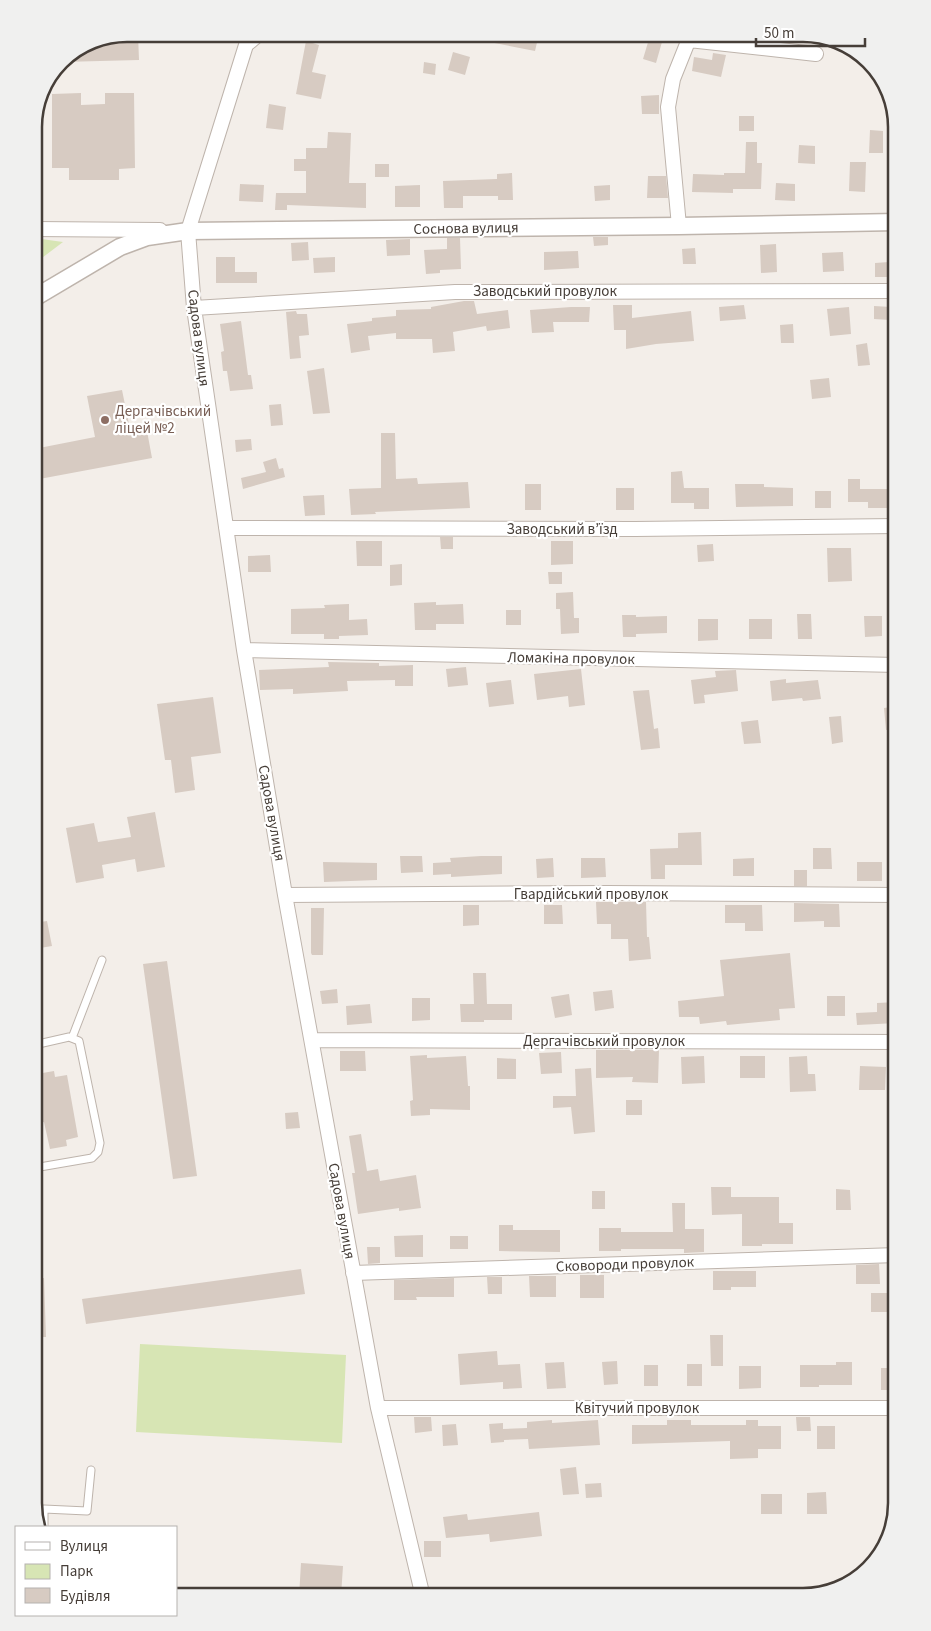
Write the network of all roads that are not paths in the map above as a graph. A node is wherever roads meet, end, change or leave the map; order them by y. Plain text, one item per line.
1 (246, 42) edge
2 (688, 43) edge
3 (734, 43) edge
4 (816, 54) dead end
5 (888, 222) edge
6 (679, 226) junction
7 (43, 229) edge
8 (188, 231) junction
9 (888, 292) edge
10 (43, 293) edge
11 (194, 308) junction
12 (888, 526) edge
13 (226, 528) junction
14 (244, 650) junction
15 (888, 665) edge
16 (285, 895) junction
17 (888, 895) edge
18 (102, 960) dead end
19 (72, 1038) junction
20 (312, 1040) junction
21 (888, 1042) edge
22 (42, 1043) edge
23 (42, 1167) edge
24 (888, 1255) edge
25 (353, 1273) junction
26 (378, 1408) junction
27 (888, 1408) edge
28 (92, 1470) dead end
29 (44, 1520) edge
30 (421, 1588) edge

1 - 8 street, Садова вулиця
2 - 6 street
3 - 4 street
5 - 6 street, Соснова вулиця
6 - 8 street, Соснова вулиця
7 - 8 street, Соснова вулиця
8 - 10 street
8 - 11 street, Садова вулиця
9 - 11 street, Заводський провулок
11 - 13 street, Садова вулиця
12 - 13 street, Заводський в’їзд
13 - 14 street, Садова вулиця
14 - 15 street, Ломакіна провулок
14 - 16 street, Садова вулиця
16 - 17 street, Гвардійський провулок
16 - 20 street, Садова вулиця
18 - 19 lane
19 - 22 lane
19 - 23 lane
20 - 21 street, Дергачівський провулок
20 - 25 street, Садова вулиця
24 - 25 street, Сковороди провулок
25 - 26 street, Садова вулиця
26 - 27 street, Квітучий провулок
26 - 30 street, Садова вулиця
28 - 29 lane

